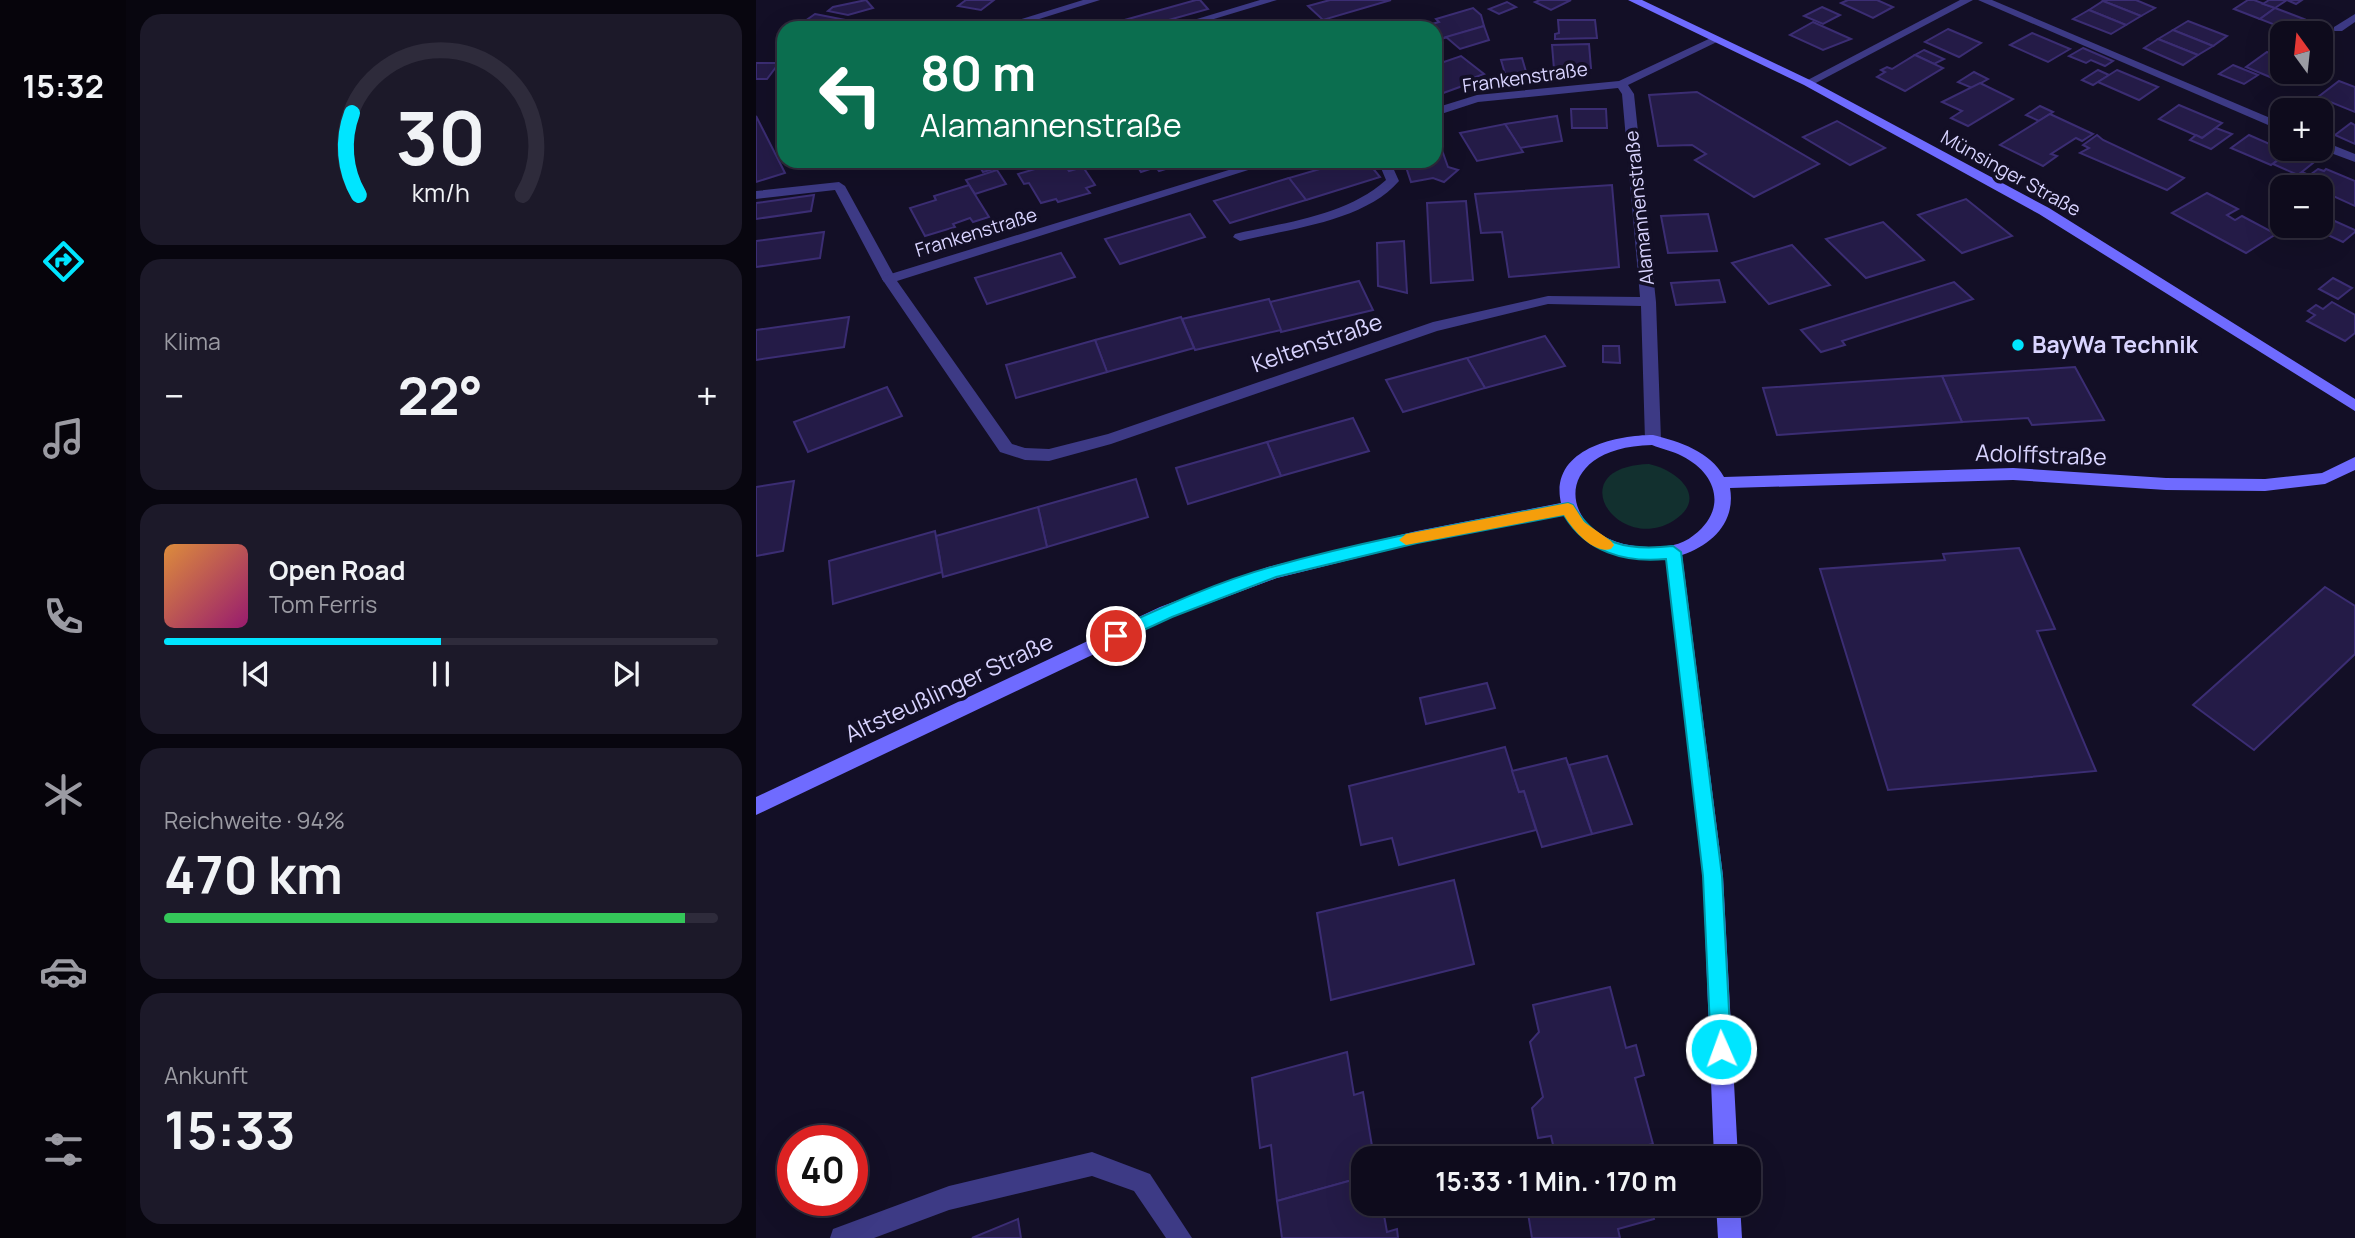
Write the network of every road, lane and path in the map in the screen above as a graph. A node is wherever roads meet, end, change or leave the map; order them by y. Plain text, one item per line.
1 (1095, 0) edge
2 (1272, 0) edge
3 (1633, 0) edge
4 (1968, 0) edge
5 (1983, 0) edge
6 (2355, 17) edge
7 (1022, 21) edge
8 (1197, 21) edge
9 (2338, 29) dead end
10 (1717, 39) junction
11 (1808, 83) junction
12 (1621, 84) junction
13 (1442, 109) edge
14 (2270, 122) edge
15 (2333, 149) edge
16 (2355, 158) edge
17 (1248, 168) edge
18 (1387, 168) edge
19 (756, 195) edge
20 (1240, 237) dead end
21 (889, 279) junction
22 (1649, 302) junction
23 (2355, 406) edge
24 (1653, 440) junction
25 (2355, 463) edge
26 (1721, 483) junction
27 (1568, 509) junction
28 (1673, 552) junction
29 (756, 806) edge
30 (1725, 1146) edge
31 (1729, 1216) edge
32 (842, 1238) edge
33 (1180, 1238) edge
34 (1730, 1238) edge

1 - 7 street
2 - 8 street
3 - 10 street, Münsinger Straße
4 - 11 street
5 - 14 street
6 - 9 street
10 - 11 street, Münsinger Straße
10 - 12 street
11 - 23 street, Münsinger Straße
12 - 13 street, Frankenstraße
12 - 22 street, Alamannenstraße
15 - 16 street
17 - 21 street, Frankenstraße
18 - 20 street
19 - 21 street
21 - 22 street, Keltenstraße
22 - 24 street, Alamannenstraße
24 - 26 street
24 - 27 street
25 - 26 street, Adolffstraße
26 - 28 street
27 - 28 street
27 - 29 street, Altsteußlinger Straße
28 - 30 street
31 - 34 street
32 - 33 street

